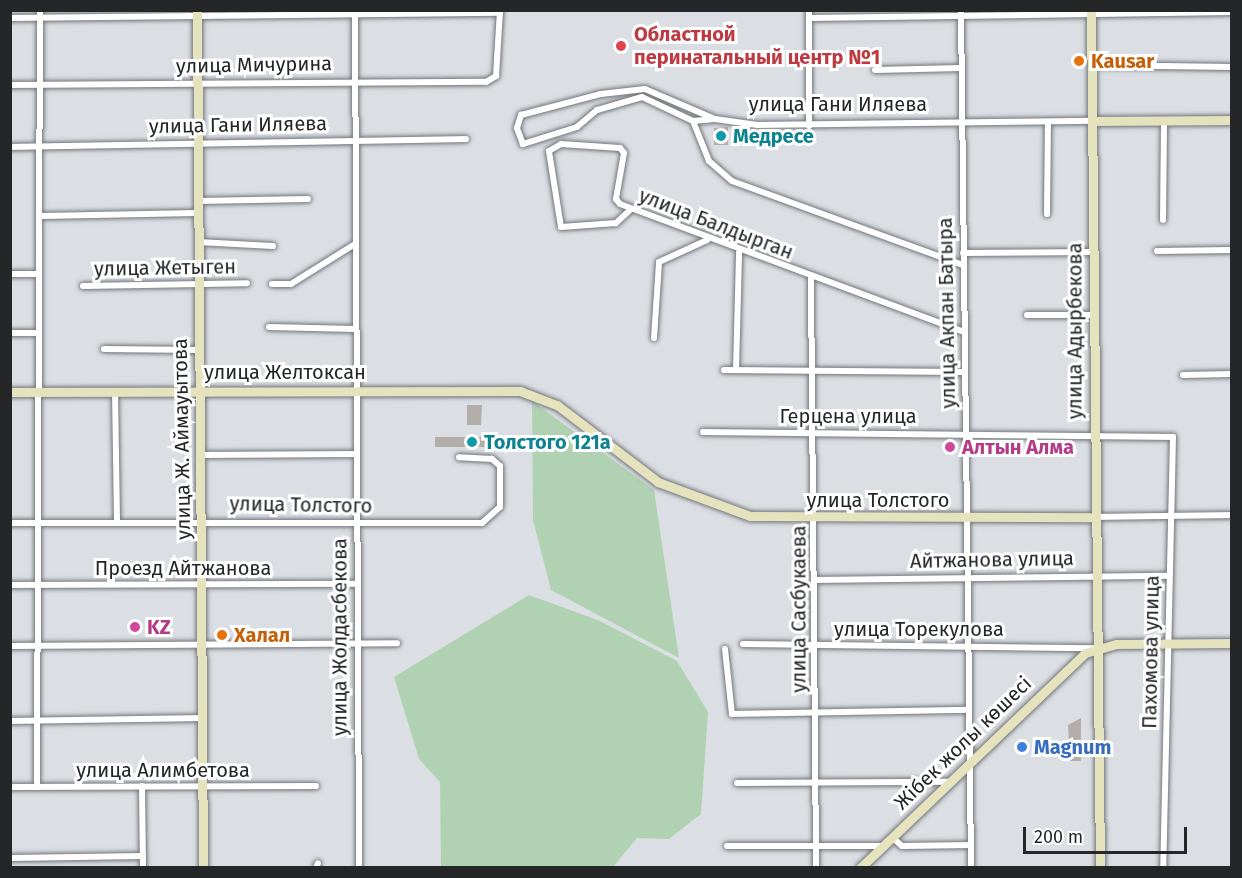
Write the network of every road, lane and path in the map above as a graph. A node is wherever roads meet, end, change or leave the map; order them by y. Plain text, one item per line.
1 (500, 12) edge
2 (1091, 12) edge
3 (1232, 12) edge
4 (197, 13) edge
5 (355, 13) edge
6 (961, 13) edge
7 (40, 14) edge
8 (809, 14) edge
9 (10, 18) edge
10 (1091, 65) junction
11 (1232, 67) edge
12 (961, 68) junction
13 (875, 70) dead end
14 (355, 79) junction
15 (197, 82) junction
16 (10, 85) edge
17 (39, 85) junction
18 (715, 119) junction
19 (691, 120) junction
20 (1232, 120) edge
21 (1093, 121) junction
22 (1164, 121) junction
23 (962, 122) junction
24 (1048, 122) junction
25 (809, 126) junction
26 (466, 139) dead end
27 (356, 140) junction
28 (197, 144) junction
29 (10, 147) edge
30 (38, 147) junction
31 (308, 199) dead end
32 (197, 201) junction
33 (631, 209) junction
34 (197, 213) junction
35 (1047, 214) dead end
36 (41, 216) junction
37 (1162, 220) dead end
38 (707, 240) junction
39 (198, 242) junction
40 (355, 244) junction
41 (273, 246) dead end
42 (1232, 250) edge
43 (1157, 251) dead end
44 (739, 252) junction
45 (1093, 252) junction
46 (963, 253) junction
47 (963, 265) junction
48 (10, 274) edge
49 (37, 274) junction
50 (811, 278) junction
51 (247, 283) dead end
52 (198, 284) junction
53 (272, 284) dead end
54 (83, 286) dead end
55 (1028, 315) dead end
56 (1093, 315) junction
57 (269, 327) dead end
58 (355, 329) junction
59 (964, 332) junction
60 (10, 333) edge
61 (36, 333) junction
62 (654, 338) dead end
63 (104, 349) dead end
64 (199, 350) junction
65 (812, 369) junction
66 (724, 370) dead end
67 (736, 370) junction
68 (964, 372) junction
69 (1232, 374) edge
70 (1183, 375) dead end
71 (355, 390) junction
72 (199, 391) junction
73 (10, 392) edge
74 (38, 392) junction
75 (116, 392) junction
76 (556, 405) joint
77 (703, 432) dead end
78 (812, 432) junction
79 (965, 433) junction
80 (1093, 435) junction
81 (1173, 437) joint
82 (356, 454) junction
83 (200, 455) junction
84 (459, 457) dead end
85 (1232, 515) edge
86 (1170, 516) junction
87 (1093, 517) junction
88 (815, 518) junction
89 (965, 518) junction
90 (117, 520) junction
91 (201, 521) junction
92 (38, 522) junction
93 (10, 523) edge
94 (356, 525) junction
95 (966, 576) junction
96 (1094, 576) junction
97 (1168, 576) junction
98 (816, 580) junction
99 (201, 584) junction
100 (355, 584) junction
101 (10, 585) edge
102 (39, 585) junction
103 (397, 643) dead end
104 (1168, 643) junction
105 (1232, 643) edge
106 (743, 644) dead end
107 (40, 645) junction
108 (967, 645) junction
109 (10, 646) edge
110 (202, 646) junction
111 (355, 646) junction
112 (816, 646) junction
113 (725, 649) dead end
114 (1095, 649) junction
115 (968, 710) junction
116 (815, 712) junction
117 (203, 717) junction
118 (10, 721) edge
119 (38, 721) junction
120 (970, 762) junction
121 (815, 782) junction
122 (949, 782) junction
123 (736, 783) dead end
124 (203, 785) junction
125 (142, 786) junction
126 (316, 786) dead end
127 (10, 787) edge
128 (37, 787) junction
129 (892, 837) junction
130 (971, 845) junction
131 (727, 846) dead end
132 (815, 846) junction
133 (883, 846) junction
134 (143, 856) junction
135 (10, 858) edge
136 (143, 867) edge
137 (203, 867) edge
138 (359, 867) edge
139 (816, 867) edge
140 (860, 867) edge
141 (972, 867) edge
142 (1100, 867) edge
143 (1163, 867) edge

1 - 5 street
1 - 14 street, улица Мичурина
2 - 3 street
2 - 6 street
2 - 10 street, улица Адырбекова
4 - 5 street
4 - 7 street
4 - 15 street, улица Ж. Аймауытова
5 - 14 street, улица Жолдасбекова
6 - 8 street
6 - 12 street, улица Акпан Батыра
7 - 9 street
7 - 17 street
8 - 25 street
10 - 11 street
10 - 21 street, улица Адырбекова
12 - 13 street
12 - 23 street, улица Акпан Батыра
14 - 15 street, улица Мичурина
14 - 27 street, улица Жолдасбекова
15 - 17 street, улица Мичурина
15 - 28 street, улица Ж. Аймауытова
16 - 17 street, улица Мичурина
17 - 30 street
18 - 19 street
18 - 19 street, улица Гани Иляева
18 - 25 street, улица Гани Иляева
19 - 47 street
20 - 22 street, улица Гани Иляева
21 - 22 street, улица Гани Иляева
21 - 24 street, улица Гани Иляева
21 - 45 street, улица Адырбекова
22 - 37 street
23 - 24 street, улица Гани Иляева
23 - 25 street, улица Гани Иляева
23 - 46 street, улица Акпан Батыра
24 - 35 street
26 - 27 street, улица Гани Иляева
27 - 28 street, улица Гани Иляева
27 - 40 street, улица Жолдасбекова
28 - 30 street, улица Гани Иляева
28 - 32 street, улица Ж. Аймауытова
29 - 30 street, улица Гани Иляева
30 - 36 street
31 - 32 street
32 - 34 street, улица Ж. Аймауытова
33 - 33 street, улица Балдырган
33 - 38 street, улица Балдырган
34 - 36 street
34 - 39 street, улица Ж. Аймауытова
36 - 49 street
38 - 44 street, улица Балдырган
38 - 62 street
39 - 41 street
39 - 52 street, улица Ж. Аймауытова
40 - 53 street
40 - 58 street, улица Жолдасбекова
42 - 43 street
44 - 50 street, улица Балдырган
44 - 67 street
45 - 46 street
45 - 56 street, улица Адырбекова
46 - 47 street, улица Акпан Батыра
47 - 59 street, улица Акпан Батыра
48 - 49 street
49 - 61 street
50 - 59 street, улица Балдырган
50 - 65 street, улица Сасбукаева
51 - 52 street, улица Жетыген
52 - 54 street, улица Жетыген
52 - 64 street, улица Ж. Аймауытова
55 - 56 street
56 - 80 street, улица Адырбекова
57 - 58 street
58 - 71 street, улица Жолдасбекова
59 - 68 street, улица Акпан Батыра
60 - 61 street
61 - 74 street
63 - 64 street
64 - 72 street, улица Ж. Аймауытова
65 - 67 street
65 - 68 street
65 - 78 street, улица Сасбукаева
66 - 67 street
68 - 79 street, улица Акпан Батыра
69 - 70 street
71 - 72 street, улица Желтоксан
71 - 76 street, улица Желтоксан
71 - 82 street, улица Жолдасбекова
72 - 75 street, улица Желтоксан
72 - 83 street, улица Ж. Аймауытова
73 - 74 street, улица Желтоксан
74 - 75 street, улица Желтоксан
74 - 92 street
75 - 90 street
76 - 88 street, улица Толстого
77 - 78 street, Герцена улица
78 - 79 street, Герцена улица
78 - 88 street, улица Сасбукаева
79 - 80 street, Герцена улица
79 - 89 street, улица Акпан Батыра
80 - 81 street, Герцена улица
80 - 87 street, улица Адырбекова
81 - 86 street, Пахомова улица
82 - 83 street
82 - 94 street, улица Жолдасбекова
83 - 91 street, улица Ж. Аймауытова
84 - 94 street, улица Толстого
85 - 86 street, улица Толстого
86 - 87 street, улица Толстого
86 - 97 street, Пахомова улица
87 - 89 street, улица Толстого
87 - 96 street, улица Адырбекова
88 - 89 street, улица Толстого
88 - 98 street, улица Сасбукаева
89 - 95 street, улица Акпан Батыра
90 - 91 street, улица Толстого
90 - 92 street, улица Толстого
91 - 94 street, улица Толстого
91 - 99 street, улица Ж. Аймауытова
92 - 93 street, улица Толстого
92 - 102 street
94 - 100 street, улица Жолдасбекова
95 - 96 street, Айтжанова улица
95 - 98 street, Айтжанова улица
95 - 108 street, улица Акпан Батыра
96 - 97 street, Айтжанова улица
96 - 114 street, улица Адырбекова
97 - 104 street, Пахомова улица
98 - 112 street, улица Сасбукаева
99 - 100 street, Проезд Айтжанова
99 - 102 street, Проезд Айтжанова
99 - 110 street, улица Ж. Аймауытова
100 - 111 street, улица Жолдасбекова
101 - 102 street, Проезд Айтжанова
102 - 107 street
103 - 111 street
104 - 105 street
104 - 114 street
104 - 143 street, Пахомова улица
106 - 112 street, улица Торекулова
107 - 109 street
107 - 110 street
107 - 119 street
108 - 112 street, улица Торекулова
108 - 114 street, улица Торекулова
108 - 115 street, улица Акпан Батыра
110 - 111 street
110 - 117 street, улица Ж. Аймауытова
111 - 138 street, улица Жолдасбекова
112 - 116 street, улица Сасбукаева
113 - 116 street
114 - 120 street, Жібек жолы көшесі
114 - 142 street, улица Адырбекова
115 - 116 street
115 - 120 street, улица Акпан Батыра
116 - 121 street, улица Сасбукаева
117 - 119 street
117 - 124 street, улица Ж. Аймауытова
118 - 119 street
119 - 128 street
120 - 122 street, Жібек жолы көшесі
120 - 130 street, улица Акпан Батыра
121 - 122 street
121 - 123 street
121 - 132 street, улица Сасбукаева
122 - 129 street, Жібек жолы көшесі
124 - 125 street, улица Алимбетова
124 - 126 street, улица Алимбетова
124 - 137 street, улица Ж. Аймауытова
125 - 128 street, улица Алимбетова
125 - 134 street
127 - 128 street, улица Алимбетова
129 - 130 street
129 - 133 street, Жібек жолы көшесі
130 - 141 street, улица Акпан Батыра
131 - 132 street
132 - 133 street
132 - 139 street, улица Сасбукаева
133 - 140 street, Жібек жолы көшесі
134 - 135 street
134 - 136 street

